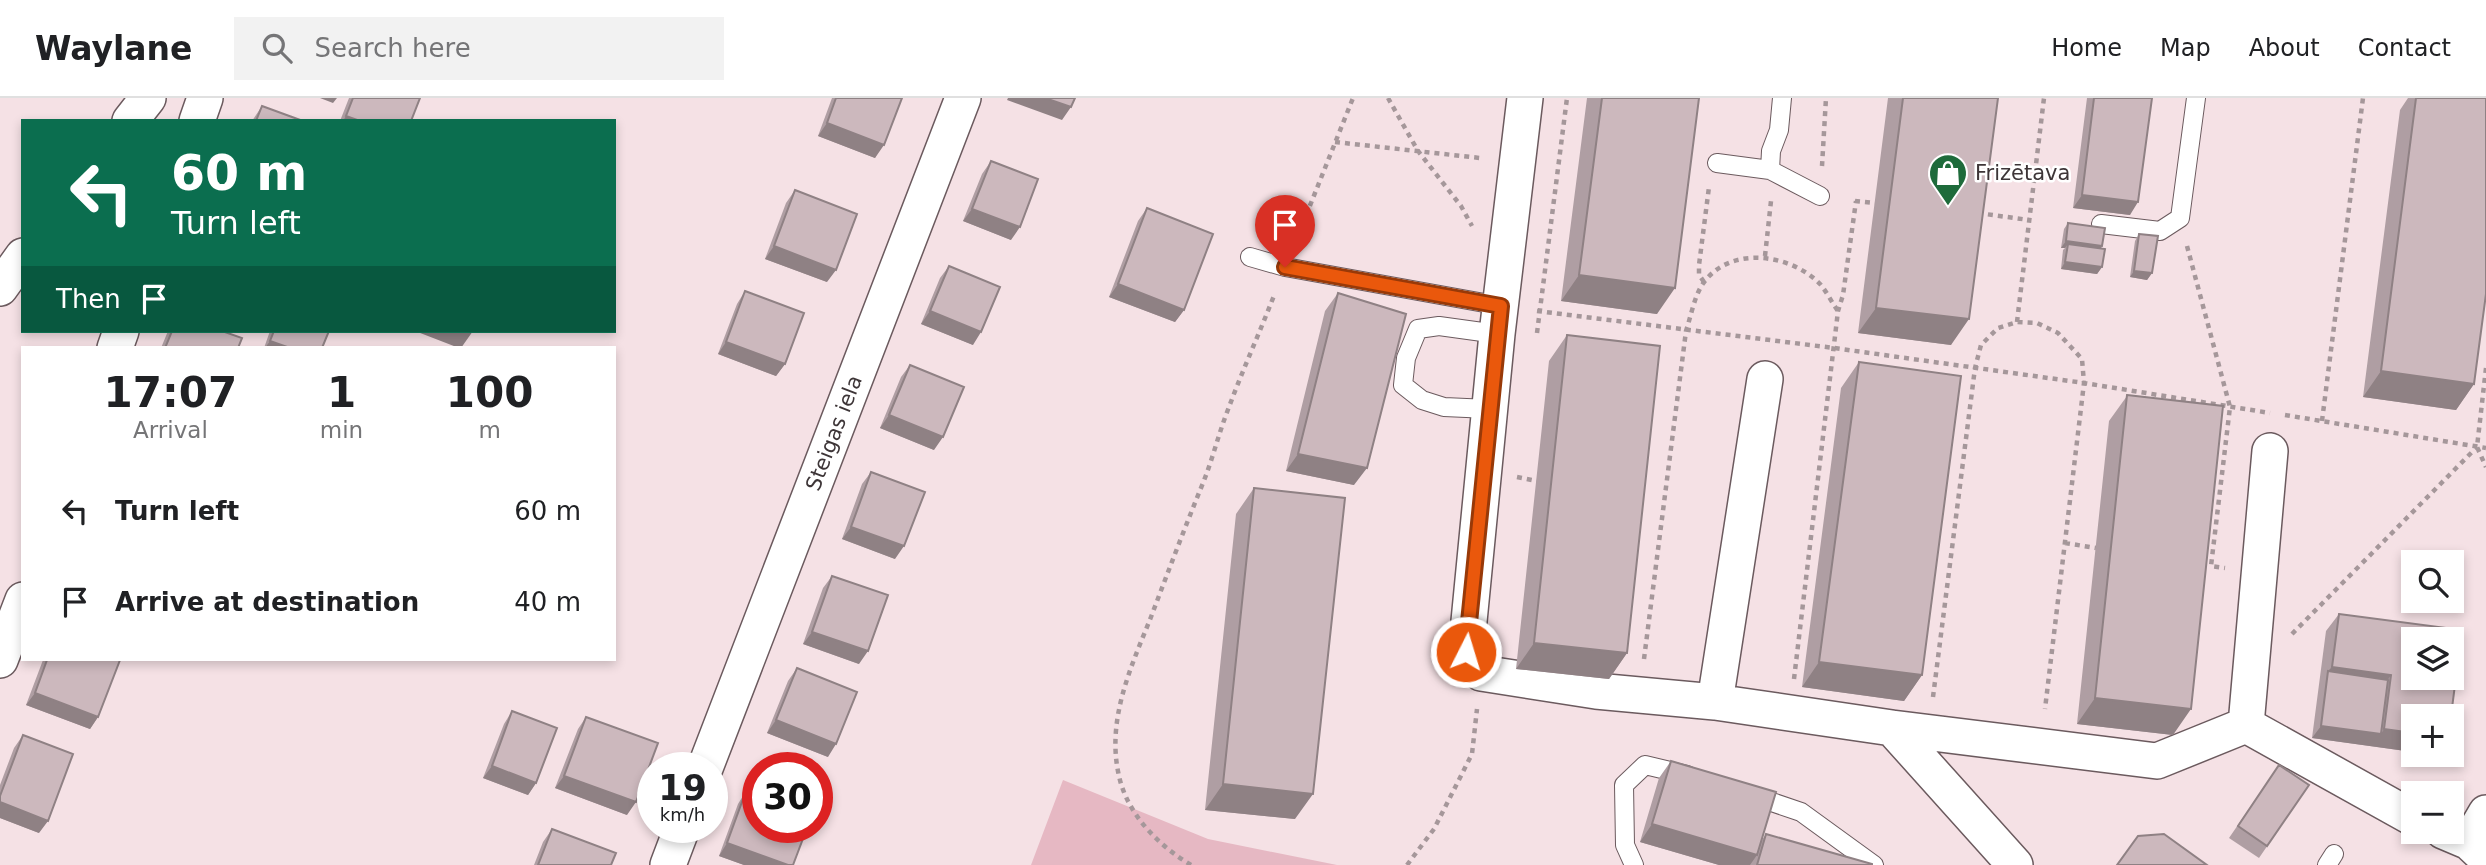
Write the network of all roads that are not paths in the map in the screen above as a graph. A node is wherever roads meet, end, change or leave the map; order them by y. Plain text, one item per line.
1 (149, 98) edge
2 (205, 98) edge
3 (963, 98) edge
4 (1525, 98) edge
5 (1783, 98) edge
6 (2196, 98) edge
7 (132, 119) edge
8 (198, 119) edge
9 (1717, 163) road end
10 (1770, 170) junction
11 (1820, 196) road end
12 (2101, 224) edge
13 (1250, 257) dead end
14 (21, 259) edge
15 (0, 288) edge
16 (1499, 320) junction
17 (1765, 379) dead end
18 (1489, 409) junction
19 (2270, 451) dead end
20 (21, 605) edge
21 (0, 660) edge
22 (1715, 702) junction
23 (2246, 725) junction
24 (1892, 728) junction
25 (711, 752) edge
26 (1704, 779) edge
27 (1740, 792) edge
28 (2401, 811) edge
29 (676, 843) edge
30 (667, 865) edge
31 (1634, 865) edge
32 (1874, 865) edge
33 (2015, 865) edge

1 - 7 street
2 - 8 street
3 - 25 street, Steigas iela
4 - 16 street
5 - 10 lane
6 - 12 lane
9 - 10 lane
10 - 11 lane
13 - 16 lane
14 - 15 street
16 - 18 street
16 - 18 lane
17 - 22 street
18 - 22 street
19 - 23 street
20 - 21 street
22 - 24 street
23 - 24 street
23 - 28 street
24 - 33 street
26 - 31 lane
27 - 32 lane
29 - 30 street

